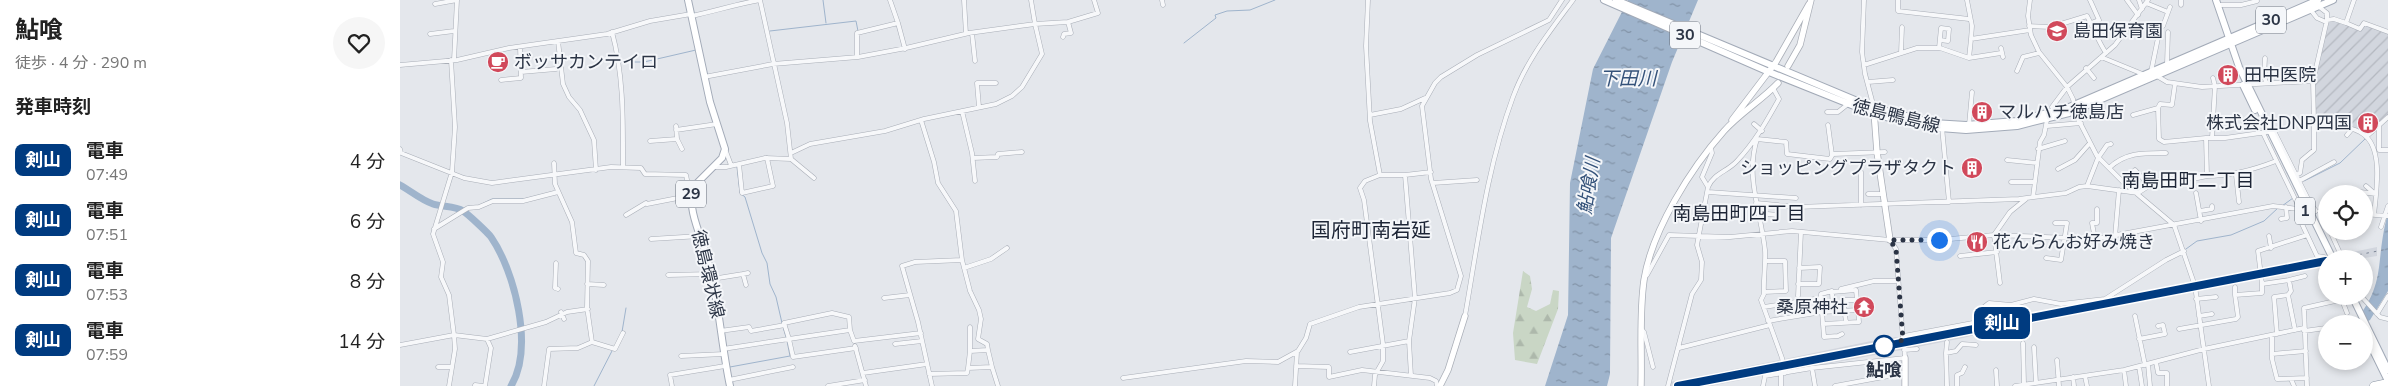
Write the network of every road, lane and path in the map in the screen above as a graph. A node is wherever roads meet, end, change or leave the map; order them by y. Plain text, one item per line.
1 (457, 0) edge
2 (688, 0) edge
3 (760, 0) edge
4 (890, 0) edge
5 (964, 0) edge
6 (1031, 0) edge
7 (1094, 0) edge
8 (1162, 0) edge
9 (1368, 0) edge
10 (1562, 0) edge
11 (1573, 0) edge
12 (1604, 0) edge
13 (1616, 0) edge
14 (1864, 0) edge
15 (1898, 0) edge
16 (1967, 0) edge
17 (2030, 0) edge
18 (2090, 0) edge
19 (2127, 0) edge
20 (2139, 0) edge
21 (2333, 0) edge
22 (2354, 0) edge
23 (2147, 1) edge
24 (2257, 1) dead end
25 (1810, 2) edge
26 (2215, 2) edge
27 (2318, 3) edge
28 (435, 4) dead end
29 (1162, 5) dead end
30 (2170, 7) dead end
31 (2142, 9) junction
32 (2310, 9) junction
33 (2168, 12) junction
34 (692, 15) junction
35 (2138, 16) junction
36 (1970, 19) junction
37 (2327, 21) junction
38 (1068, 22) junction
39 (898, 23) junction
40 (2346, 23) junction
41 (1035, 24) junction
42 (2091, 24) junction
43 (1902, 27) dead end
44 (2030, 28) junction
45 (1949, 29) junction
46 (1955, 30) dead end
47 (454, 31) junction
48 (612, 32) junction
49 (2388, 32) edge
50 (972, 33) junction
51 (430, 34) dead end
52 (966, 34) junction
53 (1062, 38) dead end
54 (2158, 38) dead end
55 (1971, 39) junction
56 (1940, 40) junction
57 (558, 41) junction
58 (1948, 41) junction
59 (1955, 42) dead end
60 (2227, 42) junction
61 (520, 47) junction
62 (1939, 48) junction
63 (2001, 48) dead end
64 (905, 49) junction
65 (2106, 52) junction
66 (1901, 53) junction
67 (2039, 53) junction
68 (857, 57) junction
69 (2101, 57) junction
70 (1969, 58) junction
71 (2265, 58) dead end
72 (453, 60) junction
73 (975, 61) dead end
74 (773, 64) junction
75 (400, 65) edge
76 (2167, 65) junction
77 (1788, 66) dead end
78 (1864, 66) junction
79 (2086, 68) junction
80 (556, 69) dead end
81 (1770, 69) junction
82 (2017, 71) dead end
83 (521, 72) junction
84 (2151, 74) junction
85 (704, 78) junction
86 (2094, 78) dead end
87 (2214, 78) dead end
88 (501, 80) dead end
89 (1893, 80) dead end
90 (1778, 82) dead end
91 (1868, 82) junction
92 (2266, 82) junction
93 (2313, 82) junction
94 (996, 83) dead end
95 (2175, 84) junction
96 (2245, 84) junction
97 (2067, 86) junction
98 (2215, 86) junction
99 (1773, 88) junction
100 (1972, 92) dead end
101 (1426, 98) junction
102 (1848, 104) junction
103 (979, 107) junction
104 (2075, 108) junction
105 (2158, 108) junction
106 (962, 111) junction
107 (1874, 111) junction
108 (1827, 112) dead end
109 (2054, 112) junction
110 (1370, 115) junction
111 (2133, 115) dead end
112 (2388, 117) edge
113 (922, 120) junction
114 (2314, 122) junction
115 (2047, 123) junction
116 (2080, 123) junction
117 (717, 124) junction
118 (1754, 124) dead end
119 (1969, 124) junction
120 (2379, 124) junction
121 (1828, 125) dead end
122 (1942, 126) junction
123 (2352, 129) junction
124 (1725, 130) junction
125 (1762, 131) junction
126 (2267, 133) junction
127 (2347, 135) dead end
128 (2366, 136) junction
129 (1757, 138) junction
130 (2206, 138) junction
131 (2212, 138) junction
132 (677, 139) junction
133 (650, 141) dead end
134 (2065, 141) dead end
135 (2090, 143) junction
136 (2111, 144) dead end
137 (1711, 148) junction
138 (400, 149) edge
139 (682, 149) dead end
140 (725, 149) junction
141 (2038, 149) junction
142 (2374, 150) junction
143 (2379, 150) junction
144 (2388, 150) edge
145 (1022, 152) dead end
146 (1877, 152) junction
147 (1885, 152) dead end
148 (791, 153) junction
149 (2166, 153) dead end
150 (1832, 155) junction
151 (767, 158) junction
152 (973, 158) junction
153 (2098, 158) junction
154 (791, 159) junction
155 (2007, 160) dead end
156 (2276, 161) junction
157 (2334, 162) dead end
158 (554, 163) dead end
159 (2036, 163) junction
160 (739, 164) junction
161 (731, 165) junction
162 (623, 166) junction
163 (713, 167) junction
164 (2109, 168) junction
165 (2058, 169) dead end
166 (596, 170) junction
167 (452, 172) junction
168 (556, 172) junction
169 (1430, 172) junction
170 (1861, 172) dead end
171 (2236, 174) junction
172 (1380, 175) junction
173 (1405, 175) junction
174 (2296, 175) junction
175 (2207, 176) junction
176 (814, 178) dead end
177 (1477, 180) dead end
178 (975, 181) dead end
179 (2298, 181) junction
180 (2011, 182) dead end
181 (2033, 182) junction
182 (2123, 182) junction
183 (1432, 183) junction
184 (2087, 186) junction
185 (2150, 186) junction
186 (1708, 189) junction
187 (2119, 190) junction
188 (558, 191) junction
189 (2373, 192) edge
190 (2138, 193) junction
191 (2196, 193) dead end
192 (1868, 194) dead end
193 (1884, 194) junction
194 (2373, 194) edge
195 (2376, 194) junction
196 (1755, 195) junction
197 (2031, 197) junction
198 (1796, 198) dead end
199 (2118, 198) junction
200 (2124, 198) dead end
201 (691, 199) junction
202 (1949, 202) junction
203 (2239, 202) dead end
204 (1756, 203) junction
205 (1886, 204) junction
206 (1861, 205) junction
207 (2212, 206) dead end
208 (2283, 206) junction
209 (2388, 206) edge
210 (2098, 209) dead end
211 (2298, 209) junction
212 (2200, 211) junction
213 (2117, 212) junction
214 (2123, 212) dead end
215 (2316, 212) edge
216 (1758, 213) junction
217 (626, 215) dead end
218 (1777, 215) dead end
219 (2374, 215) joint
220 (2386, 216) edge
221 (2281, 219) dead end
222 (2201, 221) junction
223 (2055, 223) dead end
224 (2174, 225) junction
225 (2381, 227) dead end
226 (434, 229) junction
227 (1801, 232) junction
228 (1762, 233) junction
229 (1994, 235) junction
230 (2307, 235) junction
231 (700, 236) junction
232 (2269, 236) dead end
233 (1698, 237) junction
234 (2115, 237) junction
235 (651, 239) dead end
236 (2064, 239) junction
237 (2094, 239) junction
238 (1890, 240) junction
239 (1007, 248) dead end
240 (2271, 248) junction
241 (2326, 250) edge
242 (2327, 250) edge
243 (2184, 251) junction
244 (1997, 252) junction
245 (1960, 256) dead end
246 (2318, 256) edge
247 (2046, 258) dead end
248 (962, 260) junction
249 (1765, 261) junction
250 (556, 263) dead end
251 (964, 268) junction
252 (1799, 268) junction
253 (668, 275) dead end
254 (712, 276) junction
255 (2305, 276) dead end
256 (1644, 279) junction
257 (2289, 280) junction
258 (1898, 281) junction
259 (2000, 283) dead end
260 (588, 284) junction
261 (1798, 284) junction
262 (2262, 284) junction
263 (604, 285) dead end
264 (746, 285) dead end
265 (2236, 287) dead end
266 (558, 289) dead end
267 (1842, 291) junction
268 (1764, 292) junction
269 (910, 295) junction
270 (2236, 295) junction
271 (2288, 295) junction
272 (886, 296) dead end
273 (1798, 296) dead end
274 (2216, 296) dead end
275 (2388, 296) edge
276 (1415, 298) junction
277 (1821, 298) junction
278 (2196, 299) junction
279 (1857, 300) junction
280 (1843, 301) junction
281 (1797, 302) junction
282 (1833, 303) junction
283 (1376, 304) junction
284 (2318, 304) edge
285 (2346, 305) edge
286 (2350, 305) edge
287 (2355, 305) edge
288 (2368, 305) edge
289 (1764, 306) junction
290 (588, 309) junction
291 (1858, 310) junction
292 (1834, 311) junction
293 (1845, 311) junction
294 (1822, 312) junction
295 (2347, 312) dead end
296 (561, 313) junction
297 (2212, 314) dead end
298 (2377, 314) junction
299 (2358, 315) joint
300 (1465, 316) joint
301 (1799, 316) junction
302 (2135, 316) dead end
303 (2199, 316) junction
304 (564, 319) dead end
305 (1994, 319) dead end
306 (2388, 319) edge
307 (1846, 322) junction
308 (1769, 323) junction
309 (1834, 323) junction
310 (1824, 324) junction
311 (1976, 324) junction
312 (2200, 325) junction
313 (783, 326) junction
314 (2158, 326) dead end
315 (970, 327) dead end
316 (1640, 328) junction
317 (2318, 328) edge
318 (2179, 329) dead end
319 (2304, 329) junction
320 (850, 330) junction
321 (2295, 330) junction
322 (720, 331) junction
323 (623, 333) dead end
324 (921, 333) junction
325 (1842, 334) dead end
326 (2277, 334) junction
327 (454, 335) junction
328 (2272, 335) junction
329 (487, 339) junction
330 (787, 339) junction
331 (2140, 339) junction
332 (1904, 340) junction
333 (854, 341) junction
334 (922, 341) junction
335 (1409, 341) junction
336 (592, 342) junction
337 (1947, 342) dead end
338 (2022, 343) dead end
339 (895, 344) dead end
340 (2373, 344) edge
341 (400, 345) edge
342 (1976, 345) dead end
343 (1383, 347) junction
344 (2034, 347) dead end
345 (856, 348) junction
346 (1679, 348) junction
347 (1917, 348) dead end
348 (2204, 349) junction
349 (2373, 349) edge
350 (988, 350) junction
351 (1904, 350) junction
352 (2016, 350) dead end
353 (2023, 350) junction
354 (723, 351) junction
355 (970, 351) junction
356 (2306, 351) junction
357 (1297, 352) junction
358 (1350, 352) dead end
359 (1946, 353) junction
360 (2272, 354) junction
361 (682, 356) dead end
362 (1904, 358) junction
363 (2057, 360) dead end
364 (2156, 362) junction
365 (927, 364) junction
366 (2146, 364) junction
367 (726, 366) junction
368 (1296, 366) junction
369 (2139, 366) junction
370 (438, 367) dead end
371 (452, 367) junction
372 (793, 367) dead end
373 (992, 367) junction
374 (1653, 367) dead end
375 (1965, 367) dead end
376 (968, 368) junction
377 (1812, 368) junction
378 (1996, 370) dead end
379 (2124, 370) junction
380 (2388, 370) edge
381 (1377, 371) junction
382 (863, 373) junction
383 (1783, 373) junction
384 (1905, 373) junction
385 (930, 374) junction
386 (1947, 375) junction
387 (1957, 375) junction
388 (1411, 376) junction
389 (2086, 376) junction
390 (2073, 377) junction
391 (1123, 378) dead end
392 (2277, 379) junction
393 (2291, 379) junction
394 (865, 380) junction
395 (2058, 380) junction
396 (731, 382) edge
397 (2307, 382) edge
398 (2388, 382) edge
399 (2024, 384) junction
400 (2038, 384) edge
401 (475, 385) dead end
402 (449, 386) edge
403 (484, 386) edge
404 (544, 386) edge
405 (672, 386) edge
406 (828, 386) edge
407 (866, 386) edge
408 (932, 386) edge
409 (998, 386) edge
410 (1295, 386) edge
411 (1374, 386) edge
412 (1438, 386) edge
413 (1641, 386) edge
414 (1668, 386) edge
415 (1763, 386) edge
416 (1781, 386) edge
417 (1815, 386) edge
418 (1835, 386) edge
419 (1905, 386) edge
420 (1947, 386) edge
421 (1957, 386) edge
422 (1997, 386) edge
423 (2015, 386) edge
424 (2059, 386) edge
425 (2074, 386) edge
426 (2087, 386) edge
427 (2126, 386) edge
428 (2142, 386) edge
429 (2150, 386) edge
430 (2167, 386) edge
431 (2209, 386) edge
432 (2278, 386) edge
433 (2294, 386) edge
434 (2374, 386) edge

1 - 28 street
1 - 47 street
2 - 34 main road
3 - 34 street
3 - 74 street
4 - 39 street
5 - 52 street
6 - 41 street
7 - 38 street
8 - 29 street
9 - 110 street
10 - 101 street
11 - 300 street
12 - 81 main road, 徳島鴨島線 / 30
13 - 81 main road, 徳島鴨島線 / 30
14 - 78 street
15 - 36 street
16 - 36 street
17 - 44 street
18 - 42 street
19 - 35 street
20 - 31 street
21 - 27 main road, 徳島鴨島線 / 30
22 - 40 street
23 - 31 street
23 - 33 street
24 - 26 street
25 - 77 street
25 - 81 street
26 - 60 main road, 1
27 - 32 main road, 徳島鴨島線 / 30
27 - 37 street
27 - 60 main road, 徳島鴨島線 / 30
30 - 33 street
31 - 35 street
32 - 37 street
32 - 60 main road, 徳島鴨島線 / 30
33 - 76 street
34 - 48 street
34 - 85 main road
35 - 65 street
36 - 55 street
37 - 40 street
37 - 93 street
38 - 41 street
38 - 53 street
39 - 64 street
39 - 68 street
40 - 49 street
41 - 50 street
41 - 103 street
42 - 44 street
42 - 65 street
43 - 66 street
44 - 55 street
44 - 67 street
45 - 46 street
45 - 56 street
45 - 58 street
47 - 51 street
47 - 72 street
48 - 57 street
48 - 162 street
50 - 52 street
50 - 73 street
52 - 64 street
54 - 84 street
55 - 70 street
56 - 58 street
56 - 62 street
57 - 61 street
57 - 166 street
58 - 59 street
60 - 76 main road, 徳島鴨島線 / 30
60 - 84 main road, 徳島鴨島線 / 30
60 - 96 main road, 1
61 - 72 street
61 - 83 street
62 - 66 street
62 - 70 street
63 - 70 street
64 - 68 street
65 - 69 street
66 - 78 street
67 - 82 street
67 - 97 street
68 - 74 street
69 - 79 street
69 - 84 street
71 - 92 street
72 - 75 street
72 - 167 street
74 - 85 street
74 - 148 street
76 - 84 main road, 徳島鴨島線 / 30
78 - 91 street
79 - 86 street
79 - 97 street
80 - 83 street
81 - 102 main road, 徳島鴨島線 / 30
81 - 107 main road, 徳島鴨島線 / 30
81 - 124 street
83 - 88 street
84 - 95 street
84 - 104 main road, 徳島鴨島線 / 30
84 - 104 main road, 徳島鴨島線 / 30
85 - 117 main road
87 - 98 street
89 - 91 street
90 - 99 street
91 - 107 street
92 - 93 street
92 - 96 street
93 - 114 street
94 - 103 street
95 - 98 street
95 - 105 street
96 - 98 street
96 - 126 main road, 1
97 - 104 street
97 - 109 street
98 - 131 street
99 - 124 street
99 - 125 street
100 - 119 street
101 - 110 street
101 - 169 street
102 - 107 main road, 徳島鴨島線 / 30
102 - 108 street
103 - 106 street
104 - 109 main road, 徳島鴨島線 / 30
104 - 115 main road, 徳島鴨島線 / 30
104 - 116 street
105 - 111 street
105 - 130 street
106 - 113 street
106 - 152 street
107 - 122 main road, 徳島鴨島線 / 30
107 - 146 street
109 - 119 main road, 徳島鴨島線 / 30
110 - 172 street
112 - 120 street
113 - 148 street
113 - 248 street
114 - 123 street
114 - 174 street
115 - 116 street
115 - 122 main road, 徳島鴨島線 / 30
115 - 141 street
116 - 135 street
117 - 132 street
117 - 140 main road
118 - 125 street
119 - 122 main road, 徳島鴨島線 / 30
120 - 128 street
120 - 143 street
121 - 150 street
122 - 202 street
123 - 127 street
123 - 128 street
124 - 137 street
125 - 129 street
126 - 131 street
126 - 156 street
126 - 174 street
126 - 241 main road, 1
126 - 242 main road, 1
128 - 142 street
129 - 150 street
129 - 186 street
129 - 196 street
130 - 131 street
130 - 175 street
132 - 133 street
132 - 139 street
134 - 141 street
135 - 153 street
135 - 165 street
136 - 153 street
137 - 186 street
137 - 256 street
138 - 167 street
140 - 161 street
140 - 163 main road, 29
141 - 159 street
142 - 143 street
142 - 195 street
143 - 144 street
145 - 152 street
146 - 147 street
146 - 150 street
146 - 193 street
148 - 154 street
149 - 164 street
151 - 154 street
151 - 160 street
151 - 160 street
152 - 178 street
153 - 164 street
153 - 184 street
154 - 176 street
155 - 159 street
156 - 171 street
156 - 211 street
157 - 179 street
158 - 168 street
159 - 181 street
160 - 161 street
161 - 163 street
162 - 166 street
162 - 201 street
163 - 201 main road, 29
164 - 182 street
166 - 168 street
167 - 168 street
167 - 226 street
168 - 188 street
169 - 173 street
169 - 183 street
170 - 206 street
171 - 175 street
171 - 203 street
172 - 173 street
172 - 283 street
173 - 276 street
174 - 179 street
175 - 185 street
177 - 183 street
179 - 215 street
180 - 181 street
181 - 197 street
182 - 185 street
182 - 190 street
183 - 276 street
184 - 187 street
184 - 197 street
185 - 190 street
186 - 196 street
186 - 233 street
187 - 190 street
187 - 199 street
188 - 226 street
188 - 260 street
189 - 195 street
190 - 224 street
191 - 212 street
192 - 193 street
193 - 205 street
194 - 195 street
195 - 219 street
196 - 198 street
196 - 204 street
197 - 202 street
197 - 229 street
199 - 200 street
199 - 213 street
201 - 217 street
201 - 231 main road, 徳島環状線 / 29
202 - 205 street
204 - 206 street
204 - 216 street
205 - 206 street
205 - 238 street
207 - 212 street
208 - 211 street
208 - 221 street
208 - 222 street
209 - 220 street
210 - 237 street
211 - 230 street
212 - 222 street
213 - 214 street
213 - 234 street
216 - 218 street
216 - 228 street
219 - 220 street
220 - 225 street
222 - 224 street
223 - 236 street
224 - 234 street
224 - 243 street
226 - 327 street
227 - 228 street
227 - 238 street
227 - 252 street
228 - 233 street
228 - 249 street
229 - 236 street
229 - 238 street
229 - 244 street
230 - 240 street
230 - 246 street
231 - 235 street
231 - 254 main road, 徳島環状線 / 29
232 - 240 street
233 - 256 street
233 - 346 street
234 - 237 street
236 - 237 street
236 - 247 street
238 - 258 street
239 - 251 street
240 - 262 street
243 - 278 street
243 - 311 street
244 - 245 street
244 - 259 street
248 - 251 street
248 - 269 street
249 - 268 street
249 - 268 street
250 - 266 street
251 - 350 street
252 - 261 street
252 - 261 street
253 - 254 street
254 - 264 street
254 - 322 main road, 徳島環状線 / 29
255 - 257 street
256 - 316 street
257 - 262 street
257 - 271 street
258 - 277 street
258 - 332 street
260 - 263 street
260 - 290 street
261 - 273 street
262 - 270 street
265 - 270 street
267 - 279 street
267 - 280 street
267 - 282 street
268 - 289 street
269 - 272 street
269 - 324 street
270 - 312 street
271 - 321 street
271 - 326 street
274 - 278 street
275 - 298 street
276 - 283 street
276 - 335 street
277 - 281 street
277 - 294 street
278 - 303 street
279 - 280 street
279 - 291 street
280 - 282 street
280 - 293 street
281 - 289 street
281 - 301 street
282 - 292 street
283 - 343 street
283 - 357 street
284 - 319 street
285 - 295 street
286 - 299 main road
287 - 299 main road
288 - 298 street
289 - 308 street
290 - 296 street
290 - 336 street
291 - 293 street
291 - 307 street
292 - 293 street
292 - 294 street
292 - 309 street
293 - 307 street
294 - 301 street
294 - 310 street
296 - 304 street
296 - 329 street
297 - 303 street
298 - 306 street
300 - 412 street
301 - 308 street
302 - 331 street
303 - 312 street
305 - 311 street
307 - 309 street
308 - 346 street
308 - 383 street
309 - 310 street
310 - 325 street
311 - 332 street
312 - 318 street
312 - 348 street
313 - 320 street
313 - 322 street
313 - 330 street
314 - 331 street
315 - 355 street
316 - 374 street
316 - 413 street
317 - 319 street
319 - 321 street
319 - 356 street
320 - 330 street
320 - 333 street
321 - 326 street
322 - 354 main road, 徳島環状線 / 29
323 - 336 street
324 - 333 street
324 - 334 street
326 - 328 street
327 - 329 street
327 - 341 street
327 - 371 street
328 - 348 street
328 - 360 street
329 - 403 street
330 - 345 street
330 - 354 street
331 - 366 street
332 - 351 street
333 - 345 street
334 - 339 street
334 - 365 street
335 - 343 street
335 - 388 street
336 - 404 street
337 - 359 street
338 - 353 street
340 - 380 main road
342 - 359 street
343 - 358 street
343 - 381 street
344 - 400 street
345 - 382 street
346 - 414 street
347 - 351 street
348 - 364 street
348 - 431 street
349 - 398 main road
350 - 355 street
350 - 373 street
351 - 362 street
352 - 353 street
353 - 399 street
354 - 361 street
354 - 367 main road, 徳島環状線 / 29
355 - 376 street
356 - 360 street
356 - 397 street
357 - 368 street
357 - 391 street
359 - 386 street
360 - 392 street
362 - 377 street
362 - 384 street
363 - 395 street
364 - 366 street
364 - 430 street
365 - 382 street
365 - 385 street
366 - 369 street
366 - 429 street
367 - 396 main road, 徳島環状線 / 29
367 - 405 street
368 - 381 street
368 - 410 street
369 - 379 street
369 - 428 street
370 - 371 street
371 - 402 street
372 - 396 street
373 - 376 street
373 - 409 street
375 - 387 street
376 - 385 street
377 - 383 street
377 - 417 street
378 - 422 street
379 - 389 street
379 - 427 street
381 - 388 street
381 - 411 street
382 - 394 street
383 - 415 street
383 - 416 street
384 - 418 street
384 - 419 street
385 - 408 street
386 - 387 street
386 - 420 street
387 - 421 street
388 - 412 street
389 - 390 street
389 - 426 street
390 - 395 street
390 - 425 street
392 - 393 street
392 - 432 street
393 - 397 street
393 - 433 street
394 - 406 street
394 - 407 street
395 - 400 street
395 - 424 street
398 - 434 highway
399 - 400 street
399 - 423 street
401 - 403 street

